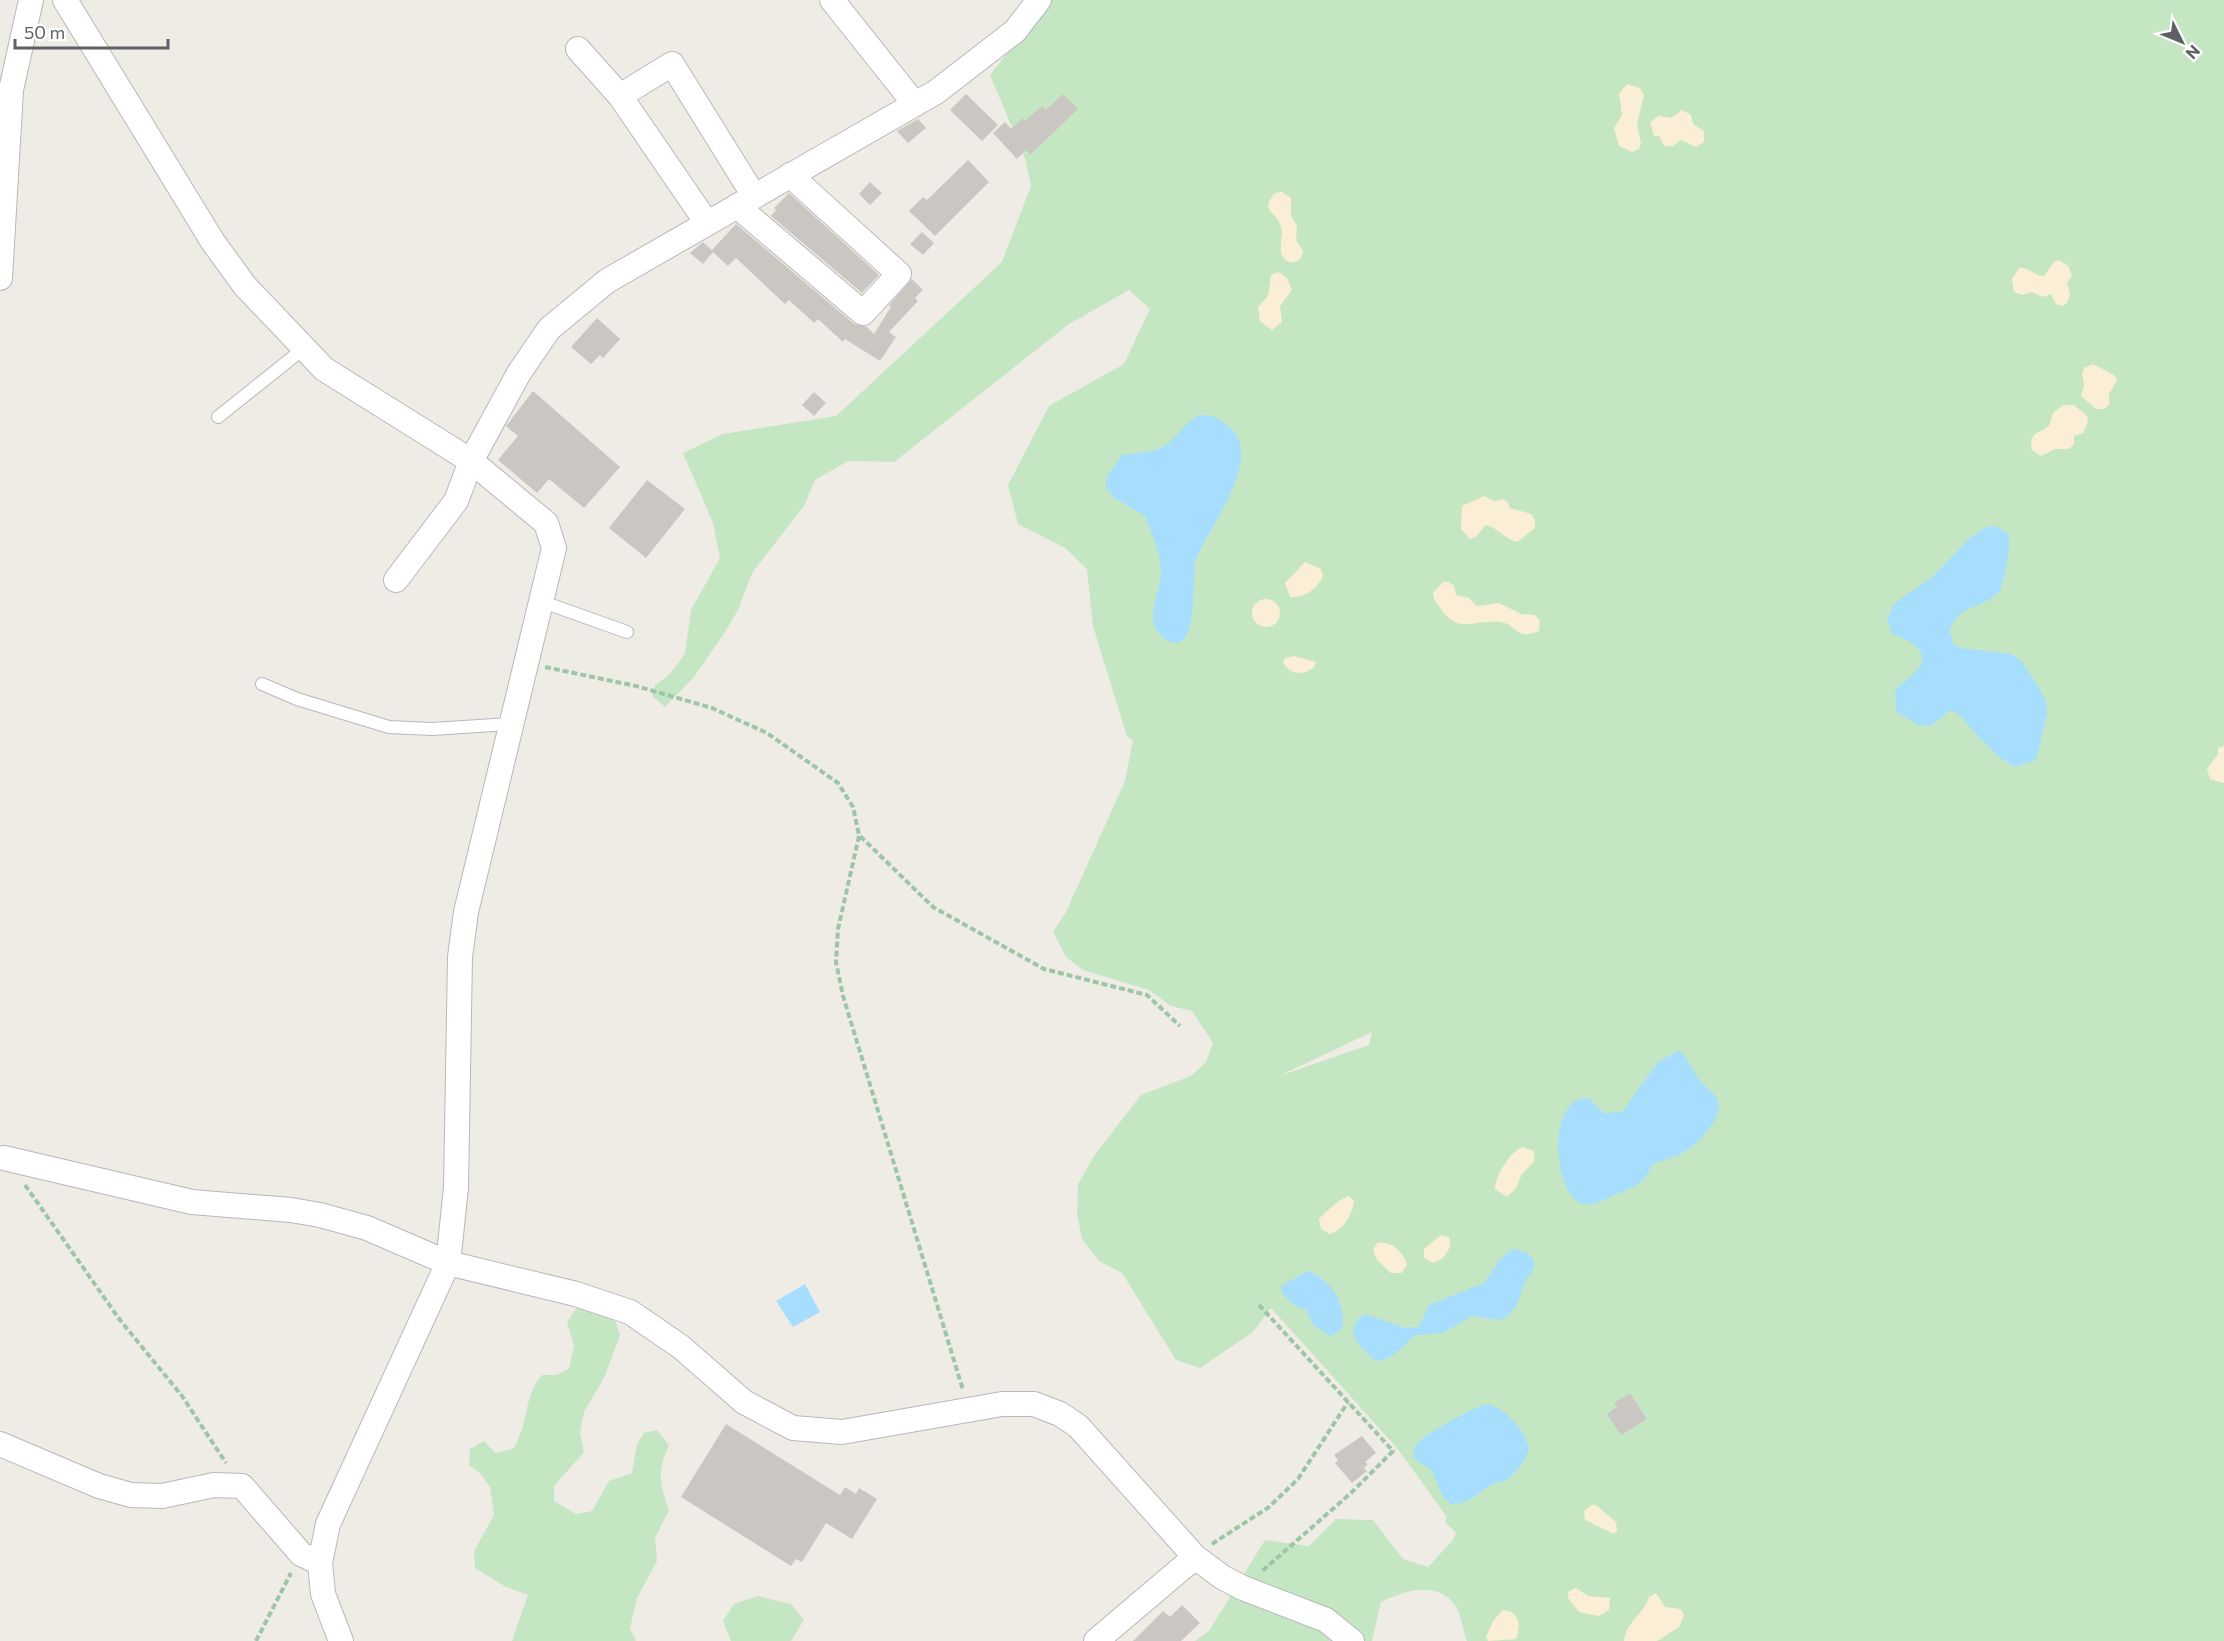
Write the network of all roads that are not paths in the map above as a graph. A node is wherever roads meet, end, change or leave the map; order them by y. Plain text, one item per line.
1 (31, 0) edge
2 (64, 0) edge
3 (832, 0) edge
4 (1039, 0) edge
5 (578, 49) dead end
6 (620, 96) junction
7 (914, 103) junction
8 (790, 175) junction
9 (746, 201) junction
10 (707, 223) junction
11 (0, 278) edge
12 (303, 349) junction
13 (218, 417) dead end
14 (471, 461) junction
15 (396, 580) dead end
16 (543, 602) junction
17 (627, 632) dead end
18 (262, 684) dead end
19 (510, 724) junction
20 (4, 1158) road end
21 (448, 1263) junction
22 (0, 1444) edge
23 (1195, 1557) junction
24 (310, 1559) junction
25 (341, 1641) edge
26 (1095, 1641) edge
27 (1352, 1641) edge

1 - 11 street
2 - 12 street
3 - 7 street
4 - 7 street
5 - 6 street
6 - 9 street
6 - 10 street
7 - 8 street
8 - 9 street
8 - 9 street
9 - 10 street
10 - 14 street
12 - 13 lane
12 - 14 street
14 - 15 street
14 - 16 street
16 - 17 lane
16 - 19 street
18 - 19 lane
19 - 21 street
20 - 21 street
21 - 23 street
21 - 24 street
22 - 24 street
23 - 26 street
23 - 27 street
24 - 25 street

